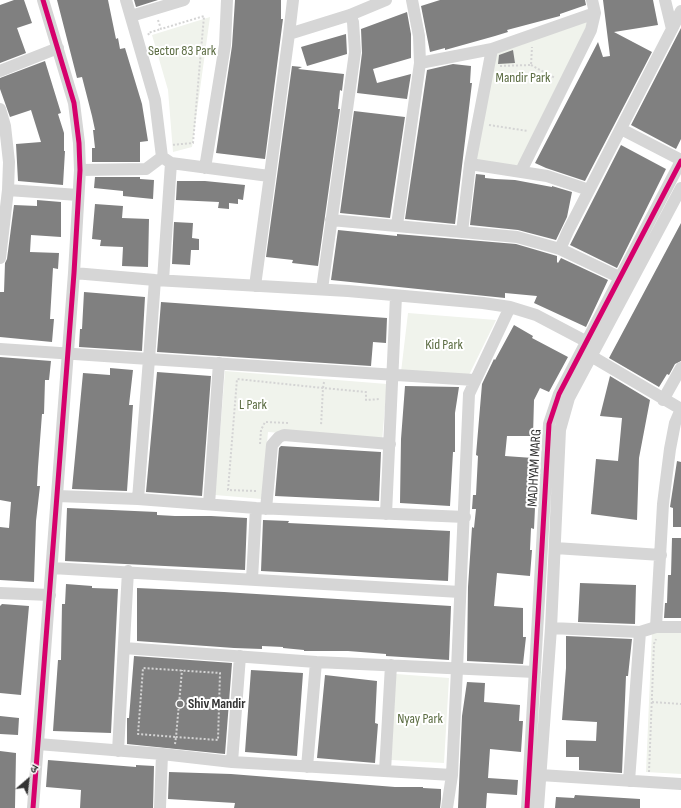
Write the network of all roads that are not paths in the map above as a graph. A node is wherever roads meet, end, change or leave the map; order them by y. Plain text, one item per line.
1 (43, 0) edge
2 (126, 0) edge
3 (184, 0) edge
4 (227, 0) edge
5 (292, 0) edge
6 (386, 0) edge
7 (412, 0) edge
8 (592, 0) edge
9 (665, 0) edge
10 (681, 11) edge
11 (596, 13) junction
12 (350, 14) junction
13 (130, 16) junction
14 (672, 29) junction
15 (290, 34) junction
16 (58, 48) junction
17 (492, 49) junction
18 (420, 63) junction
19 (0, 70) edge
20 (0, 109) edge
21 (621, 129) junction
22 (167, 160) junction
23 (681, 161) edge
24 (470, 164) junction
25 (206, 168) junction
26 (80, 170) junction
27 (521, 171) junction
28 (269, 176) junction
29 (681, 188) edge
30 (8, 190) junction
31 (589, 190) junction
32 (78, 195) junction
33 (331, 220) junction
34 (397, 225) junction
35 (462, 232) junction
36 (560, 249) junction
37 (0, 258) edge
38 (74, 274) junction
39 (621, 278) junction
40 (159, 280) junction
41 (255, 286) junction
42 (322, 289) junction
43 (396, 296) junction
44 (510, 308) junction
45 (591, 348) junction
46 (0, 349) edge
47 (68, 354) junction
48 (149, 359) junction
49 (219, 363) junction
50 (681, 368) edge
51 (393, 376) junction
52 (474, 380) junction
53 (663, 400) junction
54 (390, 444) junction
55 (57, 496) junction
56 (138, 499) junction
57 (209, 504) junction
58 (261, 508) junction
59 (386, 514) junction
60 (465, 517) junction
61 (555, 548) junction
62 (661, 555) junction
63 (52, 568) junction
64 (128, 571) junction
65 (252, 579) junction
66 (460, 592) junction
67 (0, 593) edge
68 (50, 594) junction
69 (681, 627) edge
70 (551, 628) junction
71 (640, 632) junction
72 (658, 632) junction
73 (124, 648) junction
74 (240, 656) junction
75 (316, 662) junction
76 (391, 665) junction
77 (457, 669) junction
78 (535, 672) junction
79 (38, 744) junction
80 (118, 751) junction
81 (168, 754) junction
82 (232, 762) junction
83 (307, 767) junction
84 (385, 771) junction
85 (452, 775) junction
86 (540, 775) junction
87 (629, 781) junction
88 (681, 784) edge
89 (33, 808) edge
90 (160, 808) edge
91 (447, 808) edge
92 (527, 808) edge
93 (538, 808) edge

1 - 16 street
2 - 13 street
3 - 13 street
4 - 25 street
5 - 15 street
6 - 12 street
7 - 18 street
8 - 11 street
9 - 14 street
10 - 14 street
11 - 17 street
11 - 27 street
12 - 15 street
12 - 33 street
13 - 22 street
14 - 21 street
15 - 28 street
16 - 19 street
16 - 26 street
17 - 18 street
17 - 24 street
18 - 34 street
20 - 30 street
21 - 23 street
21 - 31 street
22 - 25 street
22 - 26 street
22 - 40 street
23 - 39 street, MADHYAM MARG
24 - 27 street
24 - 35 street
25 - 28 street
26 - 32 street
27 - 31 street
28 - 41 street
29 - 45 street, MADHYAM MARG
30 - 32 street
30 - 37 street
31 - 36 street
32 - 38 street
33 - 34 street
33 - 42 street
34 - 35 street
35 - 36 street
36 - 39 street
38 - 40 street
38 - 47 street
39 - 45 street, MADHYAM MARG
40 - 41 street
40 - 48 street
41 - 42 street
42 - 43 street
43 - 44 street
43 - 51 street
44 - 45 street
44 - 52 street
45 - 53 street
45 - 61 street, MADHYAM MARG
45 - 78 street, MADHYAM MARG
46 - 47 street
47 - 48 street
47 - 55 street
48 - 49 street
48 - 56 street
49 - 51 street
49 - 57 street
50 - 53 street
51 - 52 street
51 - 54 street
52 - 60 street
53 - 62 street
54 - 58 street
54 - 59 street
55 - 56 street
55 - 63 street
56 - 57 street
57 - 58 street
58 - 59 street
58 - 65 street
59 - 60 street
60 - 66 street
61 - 62 street
61 - 70 street, MADHYAM MARG
62 - 72 street
63 - 64 street
63 - 68 street
64 - 65 street
64 - 73 street
65 - 66 street
66 - 77 street
67 - 68 street
68 - 79 street
69 - 72 street
70 - 71 street
70 - 86 street, MADHYAM MARG
71 - 72 street
71 - 87 street
73 - 74 street
73 - 80 street
74 - 75 street
74 - 82 street
75 - 76 street
75 - 83 street
76 - 77 street
76 - 84 street
77 - 78 street
77 - 85 street
78 - 92 street, MADHYAM MARG
79 - 80 street
79 - 89 street
80 - 81 street
81 - 82 street
81 - 90 street
82 - 83 street
83 - 84 street
84 - 85 street
85 - 91 street
86 - 87 street
86 - 93 street, MADHYAM MARG
87 - 88 street

